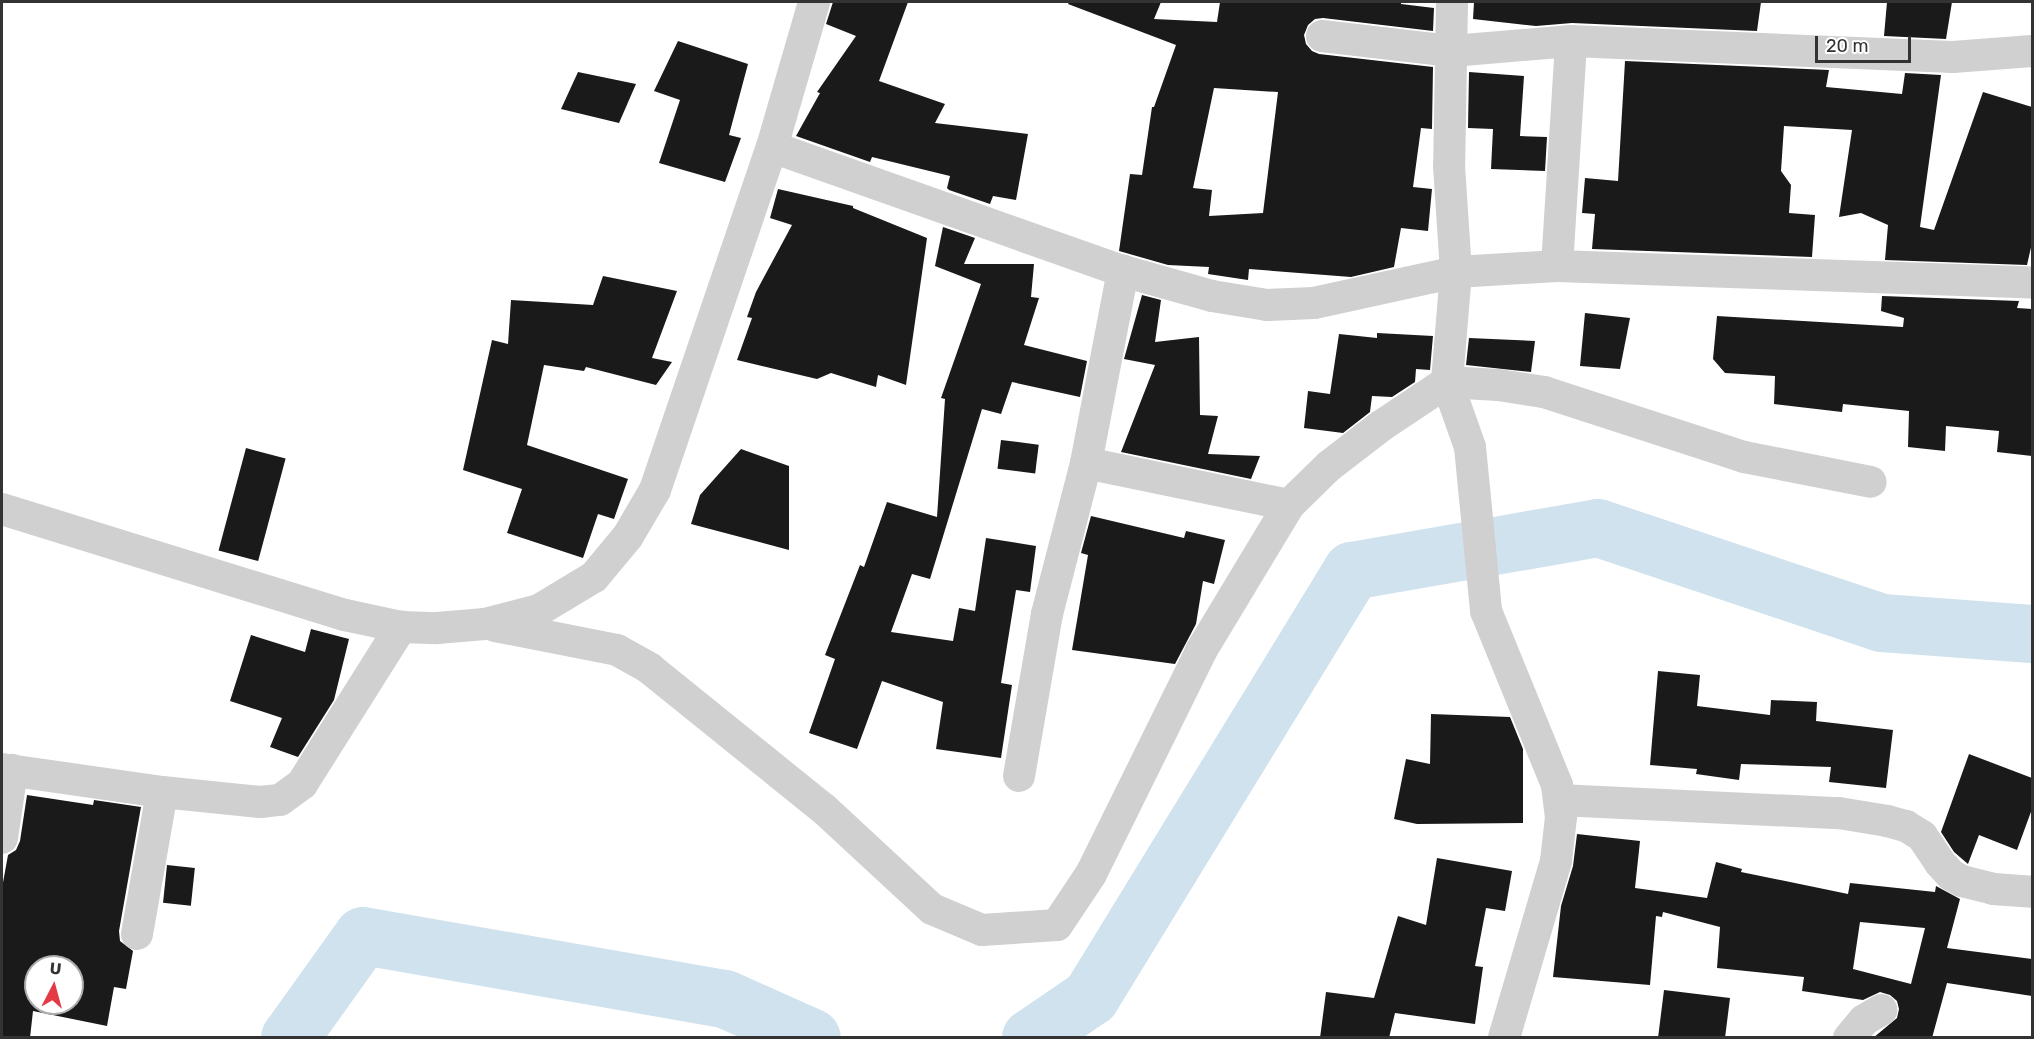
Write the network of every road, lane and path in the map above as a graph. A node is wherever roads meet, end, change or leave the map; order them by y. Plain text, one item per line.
1 (814, 2) edge
2 (1452, 2) edge
3 (1322, 36) dead end
4 (1571, 40) junction
5 (1452, 51) junction
6 (2032, 51) edge
7 (772, 147) junction
8 (1557, 266) junction
9 (1123, 271) junction
10 (1456, 272) junction
11 (2032, 282) edge
12 (1447, 382) junction
13 (1086, 463) junction
14 (1871, 482) dead end
15 (1289, 505) junction
16 (2, 509) edge
17 (485, 624) junction
18 (401, 627) junction
19 (7, 769) edge
20 (1019, 776) dead end
21 (162, 792) junction
22 (1559, 800) junction
23 (2, 838) edge
24 (2032, 892) edge
25 (136, 934) dead end
26 (1881, 1010) dead end
27 (1504, 1038) edge
28 (1849, 1038) edge

1 - 7 street
2 - 5 street
3 - 5 street
4 - 5 street
4 - 6 street
4 - 8 street
5 - 10 street
7 - 9 street
7 - 17 street
8 - 10 street
8 - 11 street
9 - 10 street
9 - 13 street
10 - 12 street
12 - 14 street
12 - 15 street
12 - 22 street
13 - 15 street
13 - 20 street
15 - 17 street
16 - 18 street
17 - 18 street
18 - 21 street
19 - 21 street
19 - 23 street
21 - 25 street
22 - 24 street
22 - 27 street
26 - 28 street

